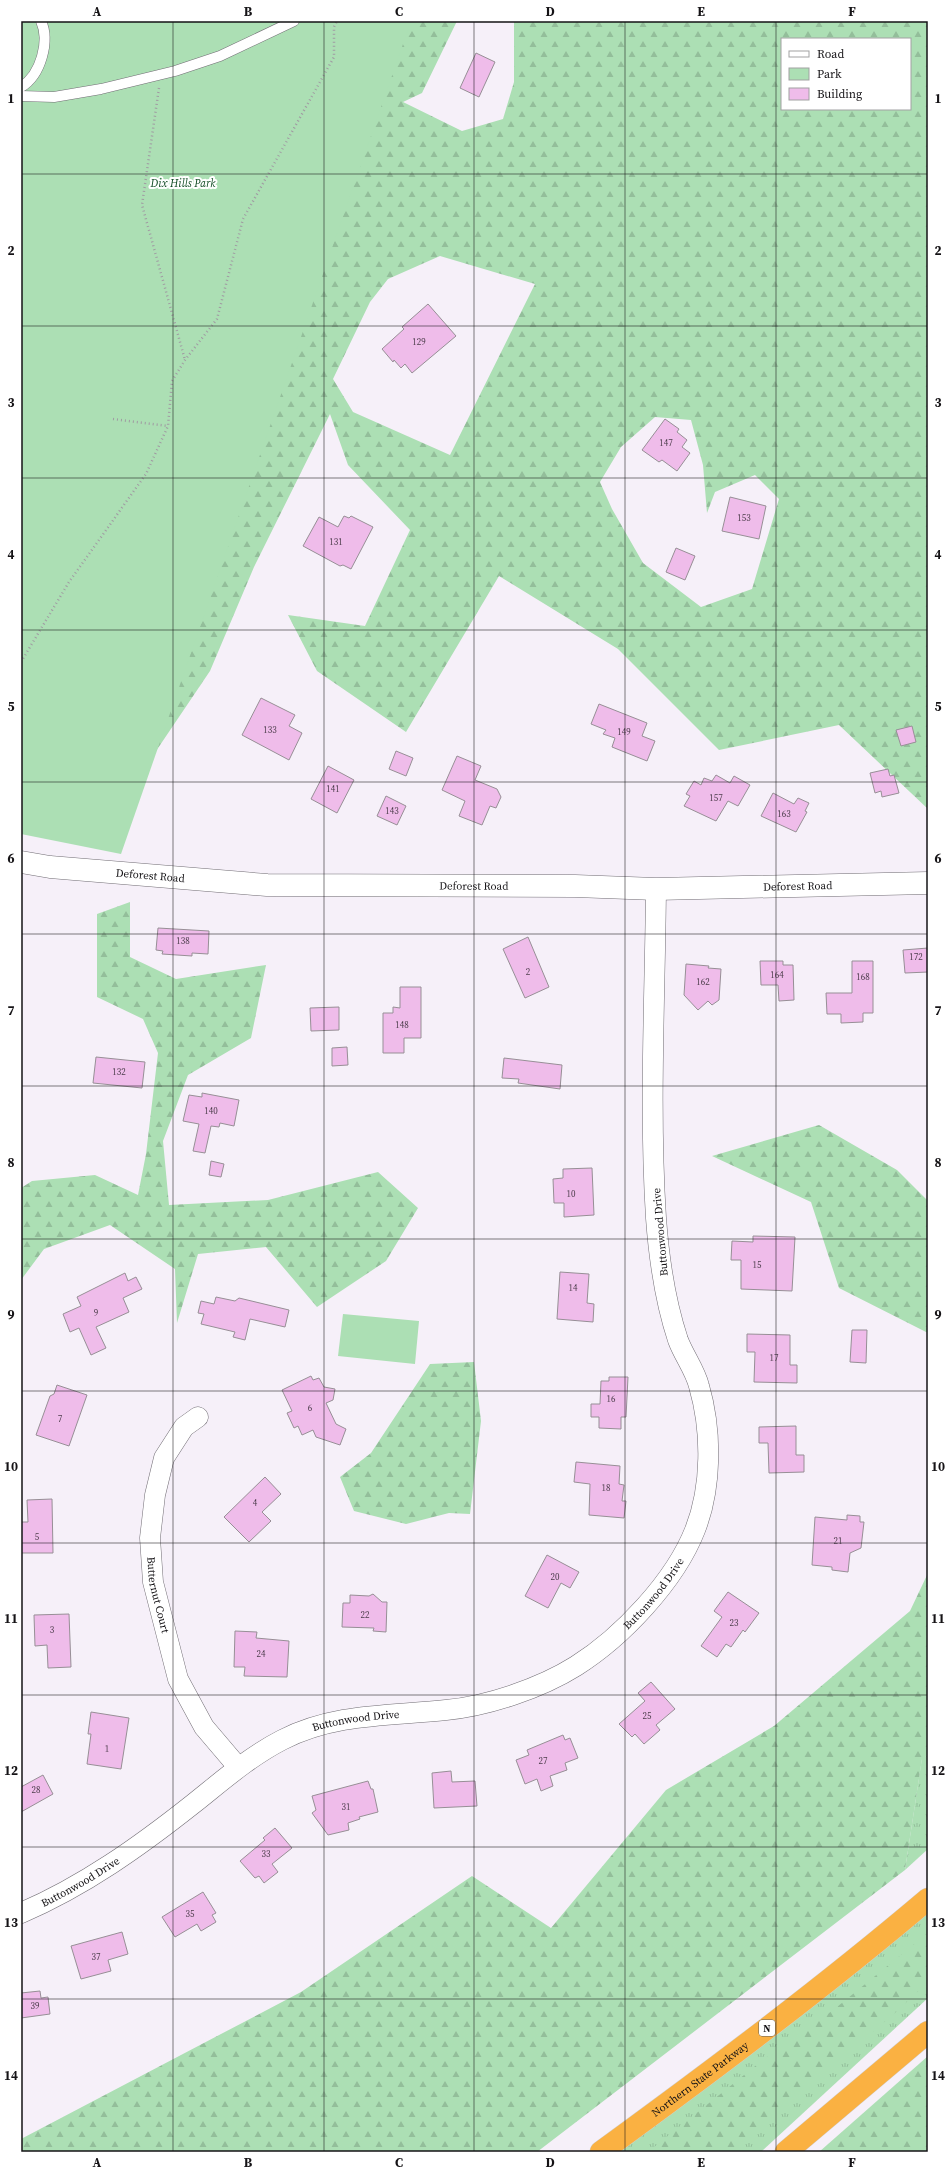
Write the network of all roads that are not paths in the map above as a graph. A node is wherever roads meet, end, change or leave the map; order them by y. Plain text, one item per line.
1 (40, 21) edge
2 (294, 21) edge
3 (21, 87) edge
4 (21, 96) edge
5 (21, 862) edge
6 (928, 883) edge
7 (656, 889) junction
8 (198, 1417) dead end
9 (238, 1767) junction
10 (928, 1899) edge
11 (21, 1913) edge
12 (928, 2032) edge
13 (601, 2152) edge
14 (786, 2152) edge

1 - 3 lane
2 - 4 lane
5 - 7 street, Deforest Road
6 - 7 street, Deforest Road
7 - 9 street, Buttonwood Drive
8 - 9 street, Butternut Court
9 - 11 street, Buttonwood Drive
10 - 13 highway, Northern State Parkway / N
12 - 14 highway

